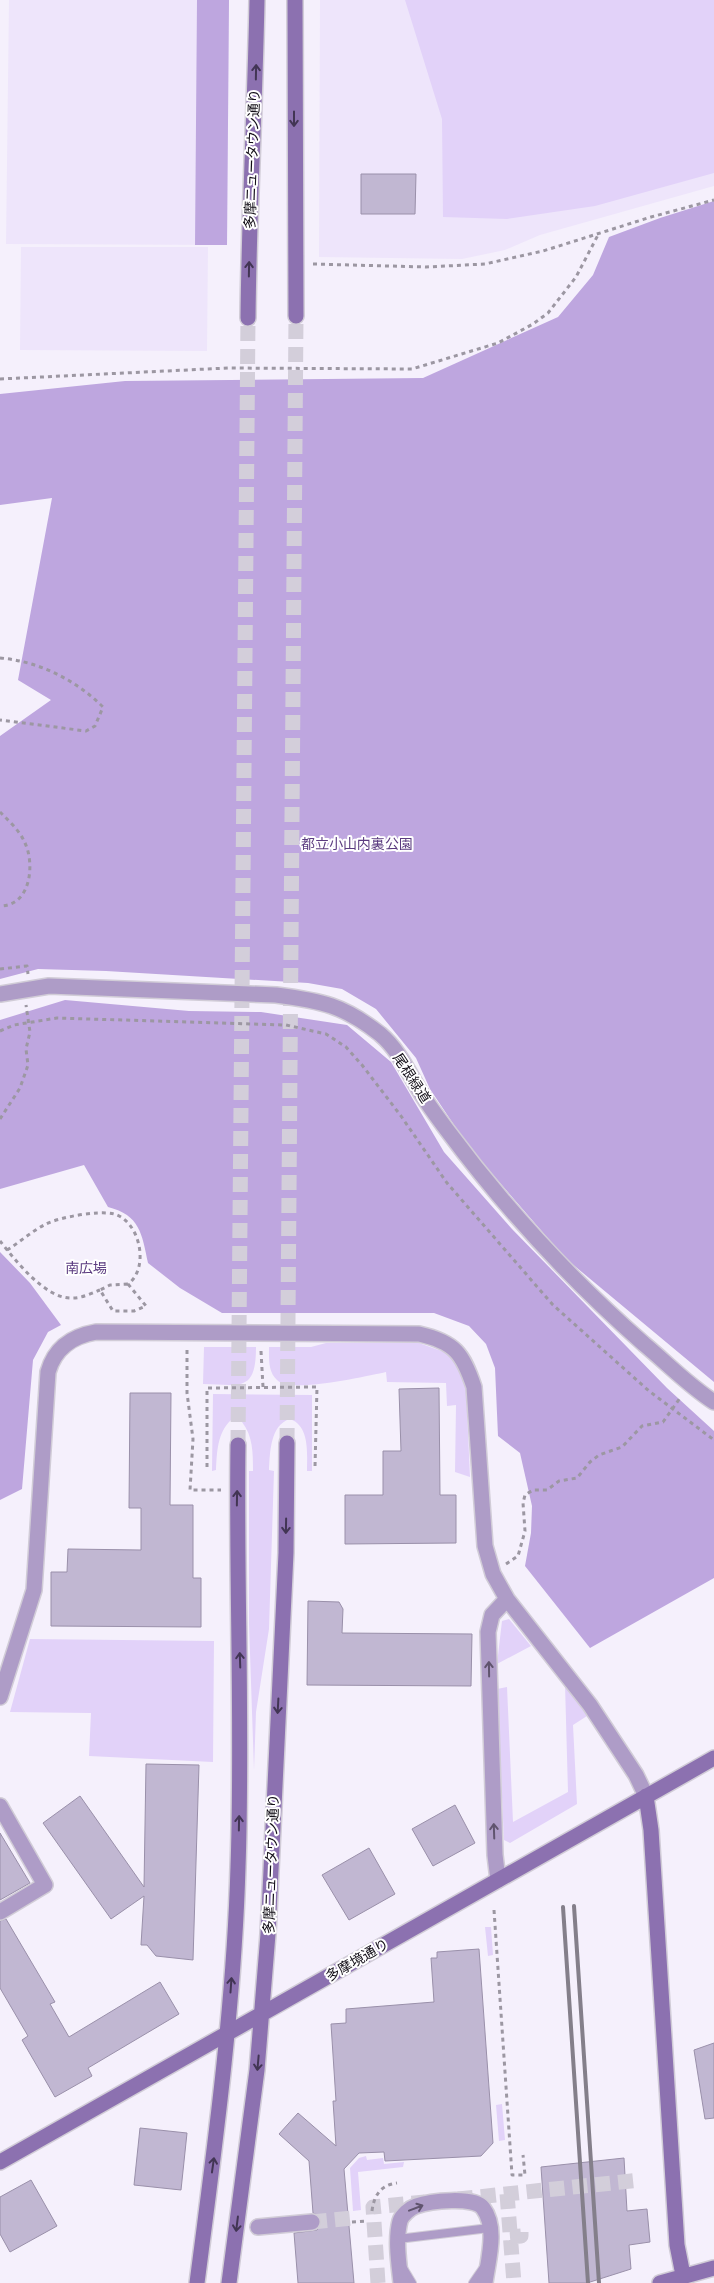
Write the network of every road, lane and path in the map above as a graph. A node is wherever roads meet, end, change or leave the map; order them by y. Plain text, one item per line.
1 (257, 0) edge
2 (295, 0) edge
3 (714, 200) edge
4 (598, 234) junction
5 (313, 264) dead end
6 (296, 316) tunnel mouth
7 (248, 318) tunnel mouth
8 (0, 379) edge
9 (0, 658) edge
10 (0, 720) edge
11 (0, 812) edge
12 (0, 906) edge
13 (0, 969) edge
14 (27, 988) junction
15 (0, 994) edge
16 (28, 1022) junction
17 (0, 1031) edge
18 (0, 1119) edge
19 (0, 1241) edge
20 (7, 1250) junction
21 (128, 1284) junction
22 (100, 1290) junction
23 (187, 1332) junction
24 (261, 1348) dead end
25 (263, 1387) junction
26 (714, 1402) edge
27 (672, 1407) junction
28 (714, 1440) edge
29 (287, 1443) tunnel mouth
30 (238, 1445) tunnel mouth
31 (207, 1467) dead end
32 (315, 1467) dead end
33 (221, 1490) dead end
34 (504, 1566) dead end
35 (507, 1599) junction
36 (0, 1697) edge
37 (714, 1758) edge
38 (646, 1796) junction
39 (0, 1806) edge
40 (498, 1880) junction
41 (494, 1910) dead end
42 (0, 1912) edge
43 (262, 2014) junction
44 (228, 2034) junction
45 (523, 2155) dead end
46 (0, 2162) edge
47 (397, 2183) dead end
48 (372, 2210) dead end
49 (367, 2221) dead end
50 (312, 2222) tunnel mouth
51 (352, 2222) tunnel mouth
52 (258, 2227) dead end
53 (489, 2228) junction
54 (398, 2239) junction
55 (399, 2260) junction
56 (488, 2261) junction
57 (714, 2268) edge
58 (683, 2275) junction
59 (197, 2283) edge
60 (229, 2283) edge
61 (401, 2283) edge
62 (412, 2283) edge
63 (473, 2283) edge
64 (485, 2283) edge
65 (660, 2283) edge

7 -> 1 main road, 多摩ニュータウン通り
2 -> 6 main road
3 - 4 path
4 - 5 path
4 - 8 path
9 - 10 path
11 - 12 path
13 - 14 path
14 - 15 street, 尾根緑道
14 - 16 path
14 - 26 street, 尾根緑道
16 - 17 path
16 - 18 path
16 - 27 path
19 - 20 path
20 - 21 path
20 - 22 path
21 - 22 path
21 - 22 path
23 - 33 path
23 - 35 street
23 - 36 street
24 - 25 path
25 - 31 path
25 - 32 path
27 - 28 path
27 - 34 path
29 -> 43 main road, 多摩ニュータウン通り
44 -> 30 main road
35 - 38 street
40 -> 35 street
37 - 38 main road, 多摩境通り
38 - 40 main road, 多摩境通り
38 - 58 main road
39 - 42 street
40 - 43 main road, 多摩境通り
41 - 45 path
43 - 44 main road, 多摩境通り
43 -> 60 main road, 多摩ニュータウン通り
44 - 46 main road, 多摩境通り
59 -> 44 main road
47 - 48 path
49 - 51 path
50 - 52 street
53 - 54 lane
54 -> 53 street
53 - 56 street
54 - 55 street
55 - 61 street
55 - 62 lane
56 - 63 lane
56 - 64 street
57 - 58 main road
58 - 65 main road

